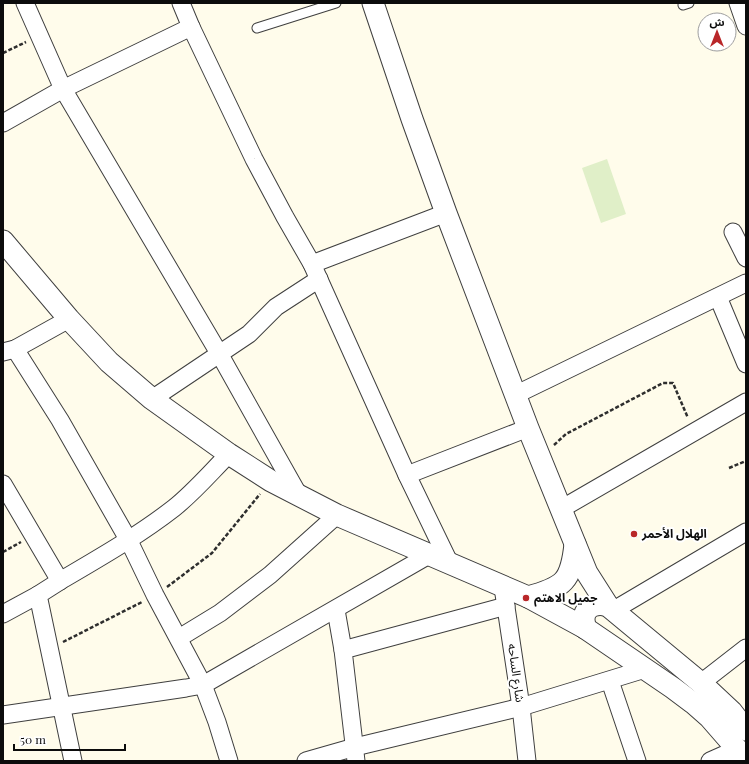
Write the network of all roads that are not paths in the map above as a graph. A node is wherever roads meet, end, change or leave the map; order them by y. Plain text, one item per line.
1 (25, 3) edge
2 (181, 3) edge
3 (336, 3) edge
4 (373, 3) edge
5 (738, 3) edge
6 (746, 26) edge
7 (191, 27) junction
8 (257, 28) dead end
9 (63, 90) junction
10 (3, 123) edge
11 (446, 213) junction
12 (733, 232) dead end
13 (4, 244) edge
14 (746, 258) edge
15 (312, 264) junction
16 (320, 279) junction
17 (746, 282) edge
18 (718, 297) junction
19 (68, 319) junction
20 (9, 350) edge
21 (220, 355) junction
22 (746, 364) edge
23 (515, 395) junction
24 (152, 399) junction
25 (746, 402) edge
26 (528, 428) junction
27 (229, 454) junction
28 (407, 475) junction
29 (3, 484) edge
30 (298, 494) junction
31 (9, 506) edge
32 (561, 509) junction
33 (337, 514) junction
34 (746, 532) edge
35 (129, 541) junction
36 (575, 544) junction
37 (429, 555) junction
38 (450, 564) junction
39 (60, 581) junction
40 (38, 595) junction
41 (504, 596) junction
42 (528, 597) junction
43 (611, 608) junction
44 (336, 610) junction
45 (3, 614) edge
46 (585, 628) junction
47 (178, 638) junction
48 (746, 648) edge
49 (342, 650) junction
50 (645, 669) junction
51 (610, 681) junction
52 (700, 683) junction
53 (203, 684) junction
54 (62, 706) junction
55 (521, 707) junction
56 (3, 715) edge
57 (746, 730) edge
58 (356, 754) edge
59 (742, 755) edge
60 (73, 761) edge
61 (229, 761) edge
62 (306, 761) edge
63 (527, 761) edge
64 (637, 761) edge
65 (710, 761) edge

1 - 9 street
2 - 7 street
3 - 8 lane
4 - 11 street
5 - 6 street
7 - 9 street
7 - 15 street
9 - 10 street
9 - 21 street
11 - 15 street
11 - 23 street
12 - 14 street
13 - 19 street
15 - 16 street
16 - 21 street
16 - 28 street
17 - 18 street
18 - 22 street
18 - 23 street
19 - 20 street
19 - 24 street
20 - 35 street
21 - 24 street
21 - 30 street
23 - 26 street
24 - 27 street
25 - 32 street
26 - 28 street
26 - 32 street
27 - 30 street
27 - 35 street
28 - 38 street
29 - 31 street
30 - 33 street
31 - 39 street
32 - 36 street
33 - 37 street
33 - 47 street
34 - 43 street
35 - 39 street
35 - 47 street
36 - 42 street
36 - 43 street
37 - 38 street
37 - 44 street
38 - 41 street
39 - 40 street
40 - 45 street
40 - 54 street
41 - 42 street
41 - 49 street
41 - 55 street, شارع الساحه
42 - 46 street
43 - 46 street
43 - 52 street
44 - 49 street
44 - 53 street
46 - 50 street
47 - 53 street
48 - 52 street
49 - 58 street
50 - 51 street
50 - 59 street
51 - 55 street
51 - 64 street
52 - 57 street
53 - 54 street
53 - 61 street
54 - 56 street
54 - 60 street
55 - 58 street
55 - 63 street, شارع الساحه
58 - 62 street
59 - 65 street

